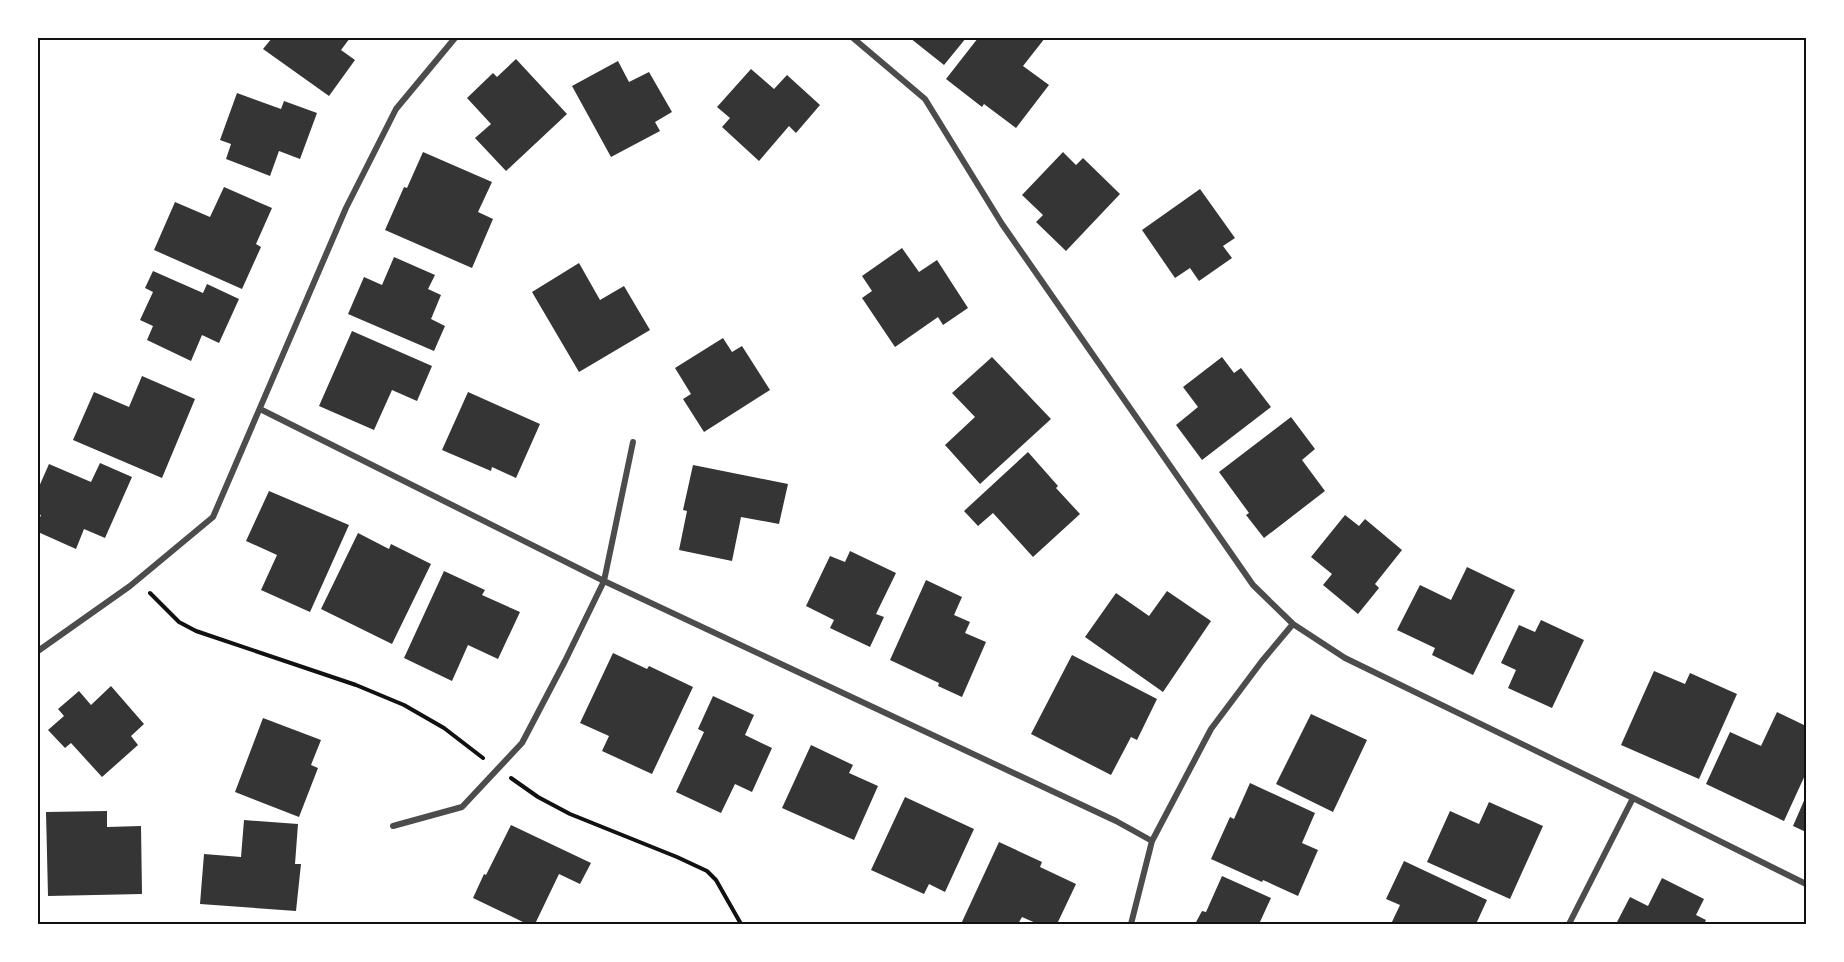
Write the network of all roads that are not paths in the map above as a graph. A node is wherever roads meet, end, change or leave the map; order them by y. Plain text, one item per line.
1 (455, 38) edge
2 (853, 38) edge
3 (260, 409) junction
4 (633, 442) dead end
5 (604, 581) junction
6 (1293, 624) junction
7 (38, 651) edge
8 (1633, 798) junction
9 (393, 826) dead end
10 (1152, 842) junction
11 (1806, 884) edge
12 (1131, 924) edge
13 (1569, 924) edge

1 - 3 street
2 - 6 street
3 - 5 street
3 - 7 street
4 - 5 street
5 - 9 street
5 - 10 street
6 - 8 street
6 - 10 street
8 - 11 street
8 - 13 street
10 - 12 street

